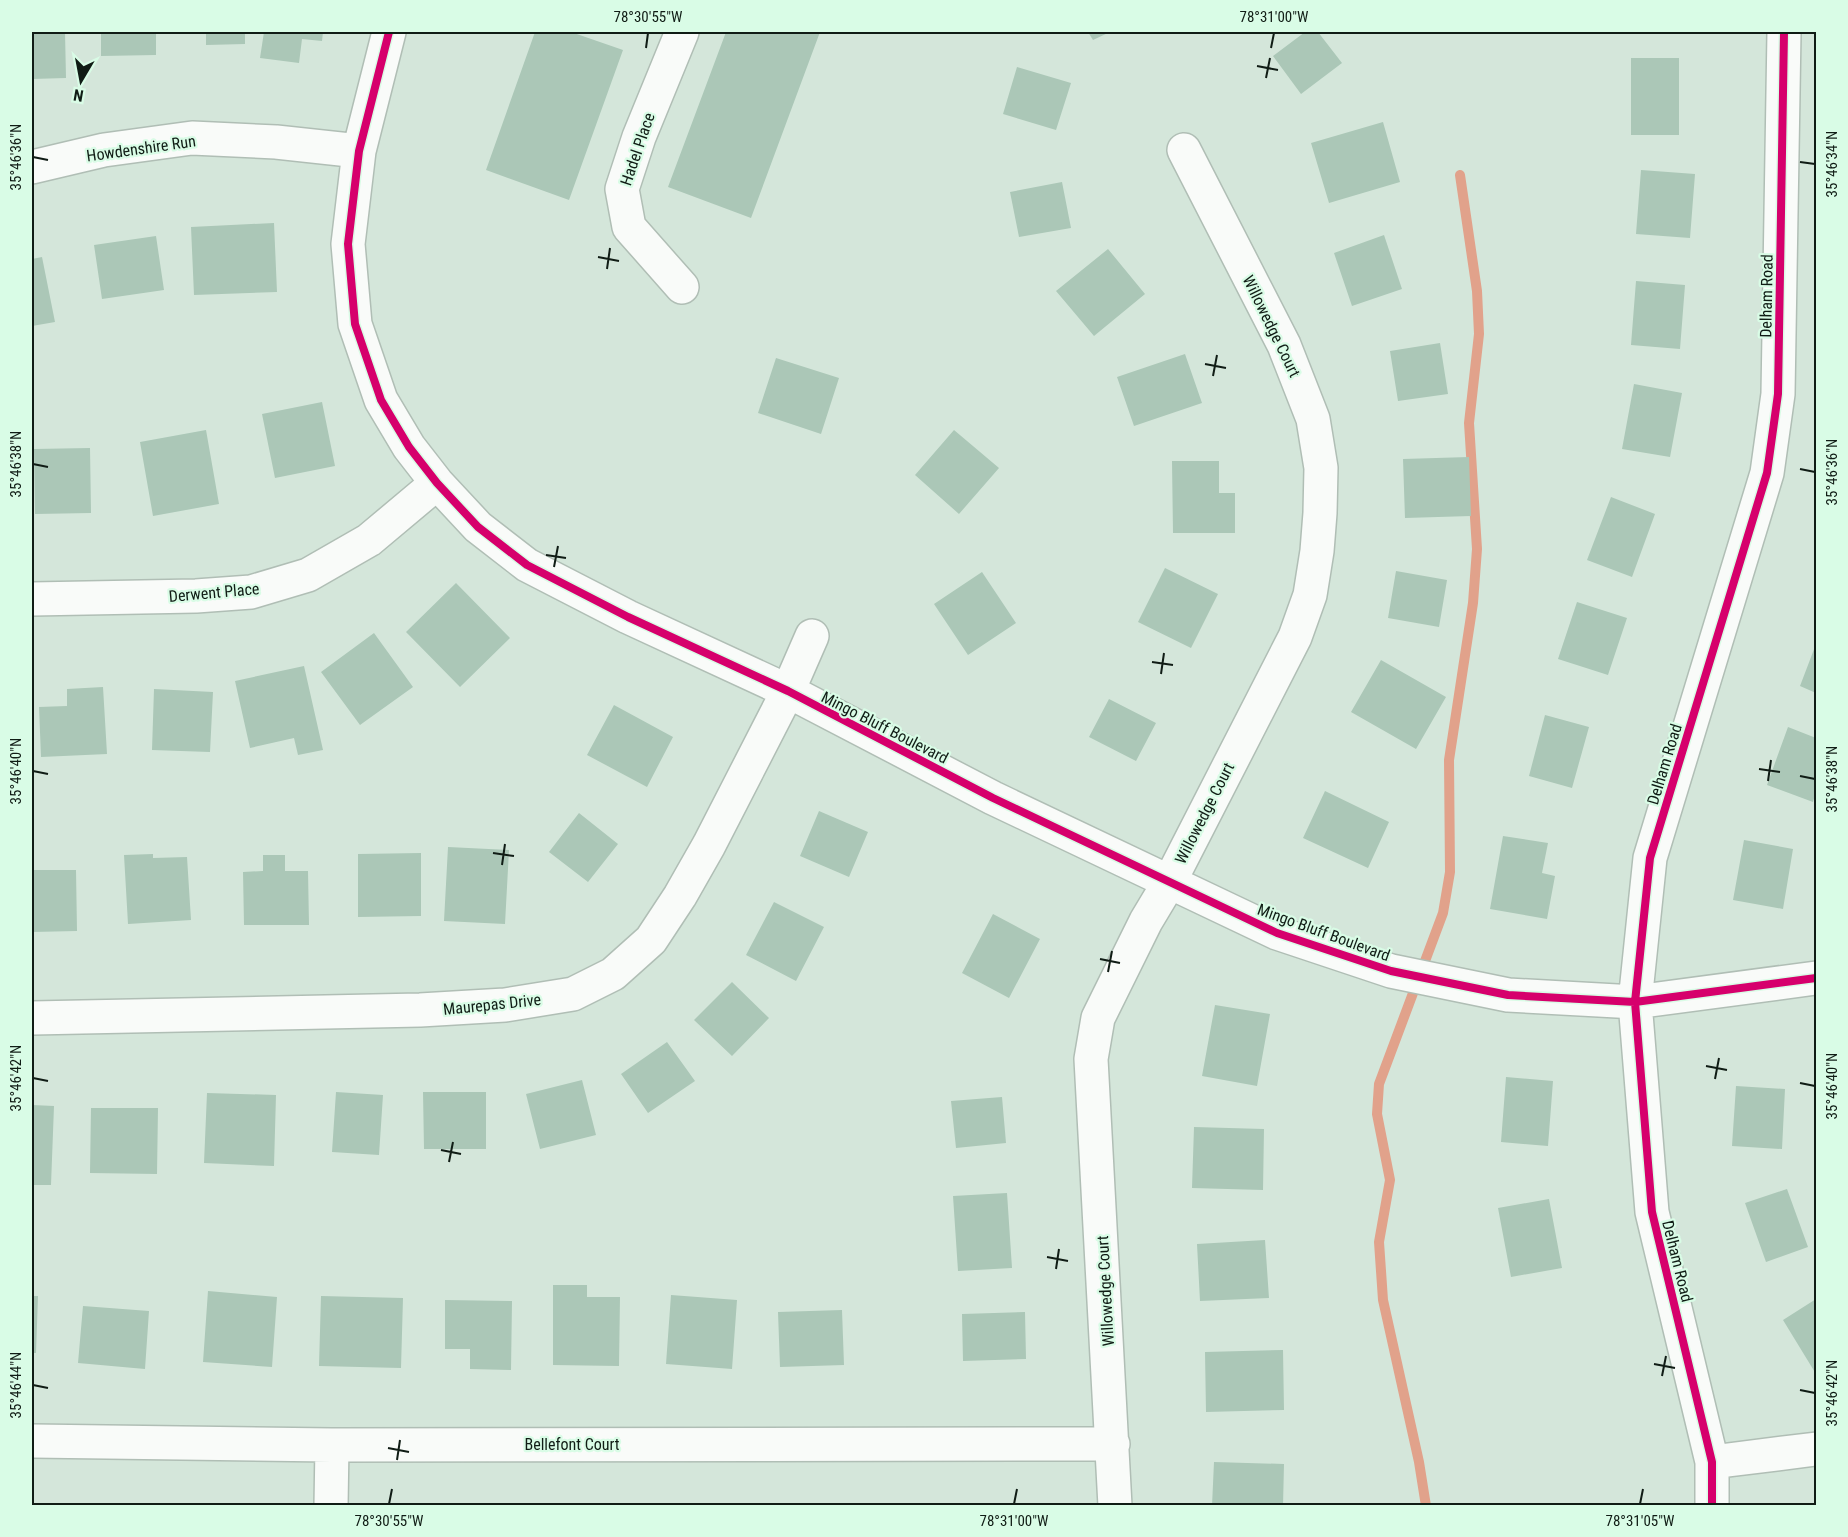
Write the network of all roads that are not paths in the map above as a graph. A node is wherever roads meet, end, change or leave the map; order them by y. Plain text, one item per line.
1 (389, 32) edge
2 (682, 32) edge
3 (1784, 32) edge
4 (1184, 150) dead end
5 (359, 151) junction
6 (32, 167) edge
7 (682, 287) dead end
8 (437, 483) junction
9 (32, 599) edge
10 (812, 636) dead end
11 (788, 691) junction
12 (1170, 881) junction
13 (1816, 978) edge
14 (1635, 1002) junction
15 (32, 1017) edge
16 (32, 1441) edge
17 (1113, 1444) junction
18 (332, 1445) junction
19 (1816, 1449) edge
20 (1712, 1462) junction
21 (331, 1506) edge
22 (1115, 1506) edge
23 (1712, 1506) edge

1 - 5 street, Mingo Bluff Boulevard
2 - 7 street, Hadel Place
3 - 14 street, Delham Road
4 - 12 street, Willowedge Court
5 - 6 street, Howdenshire Run
5 - 8 street, Mingo Bluff Boulevard
8 - 9 street, Derwent Place
8 - 11 street, Mingo Bluff Boulevard
10 - 11 street, Maurepas Drive
11 - 12 street, Mingo Bluff Boulevard
11 - 15 street, Maurepas Drive
12 - 14 street, Mingo Bluff Boulevard
12 - 17 street, Willowedge Court
13 - 14 street, Mingo Bluff Boulevard
14 - 20 street, Delham Road
16 - 18 street, Bellefont Court
17 - 18 street, Bellefont Court
17 - 22 street, Willowedge Court
18 - 21 street
19 - 20 street
20 - 23 street, Delham Road

